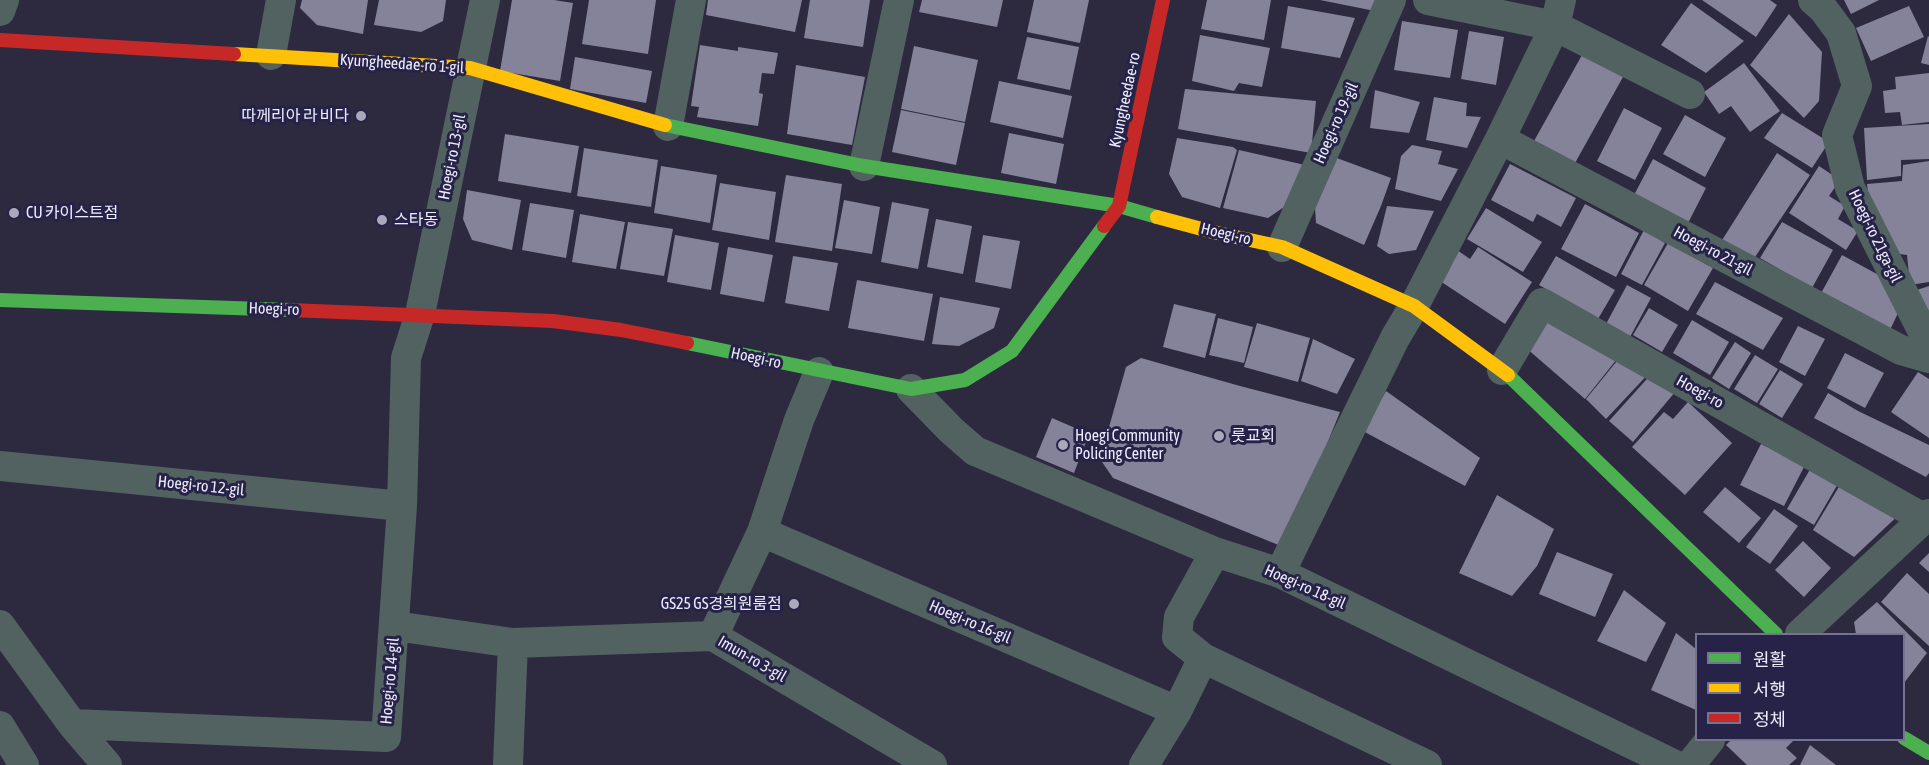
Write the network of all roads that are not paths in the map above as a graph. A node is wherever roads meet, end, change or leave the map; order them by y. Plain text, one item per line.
1 (4, 0) edge
2 (281, 0) edge
3 (485, 0) edge
4 (691, 0) edge
5 (899, 0) edge
6 (1163, 0) edge
7 (1391, 0) edge
8 (1428, 0) edge
9 (1813, 0) edge
10 (0, 11) edge
11 (1558, 13) edge
12 (0, 40) edge
13 (271, 55) junction
14 (470, 68) junction
15 (1690, 94) dead end
16 (668, 126) junction
17 (1500, 139) junction
18 (864, 166) junction
19 (1119, 206) junction
20 (1282, 247) junction
21 (0, 300) edge
22 (1414, 306) junction
23 (420, 314) junction
24 (1929, 338) edge
25 (1929, 358) edge
26 (1502, 370) junction
27 (819, 372) junction
28 (911, 389) junction
29 (0, 466) edge
30 (402, 506) junction
31 (1927, 517) edge
32 (762, 532) junction
33 (1215, 552) junction
34 (1280, 573) junction
35 (0, 626) edge
36 (395, 626) junction
37 (1775, 633) edge
38 (1801, 633) edge
39 (713, 636) junction
40 (513, 643) junction
41 (1203, 658) junction
42 (1177, 711) junction
43 (72, 724) junction
44 (0, 726) edge
45 (1905, 739) edge
46 (1709, 741) edge
47 (1929, 753) edge
48 (24, 765) edge
49 (107, 765) edge
50 (508, 765) edge
51 (932, 765) edge
52 (1144, 765) edge
53 (1427, 765) edge
54 (1675, 765) edge
55 (1690, 765) edge

1 - 10 street
2 - 13 street
3 - 14 street, Hoegi-ro 13-gil
4 - 16 street
5 - 18 street
6 - 19 main road, Kyungheedae-ro
7 - 20 street, Hoegi-ro 19-gil
8 - 11 street
9 - 24 street, Hoegi-ro 21ga-gil
11 - 15 street
11 - 17 street
12 - 13 main road, Kyungheedae-ro 1-gil
13 - 14 main road, Kyungheedae-ro 1-gil
14 - 16 main road, Kyungheedae-ro 1-gil
14 - 23 street, Hoegi-ro 13-gil
16 - 18 main road, Kyungheedae-ro 1-gil
17 - 22 street
17 - 25 street, Hoegi-ro 21-gil
18 - 19 main road, Kyungheedae-ro 1-gil
19 - 20 main road, Hoegi-ro
19 - 28 main road, Hoegi-ro
20 - 22 main road, Hoegi-ro
21 - 23 main road, Hoegi-ro
22 - 26 main road, Hoegi-ro
22 - 34 street
23 - 27 main road, Hoegi-ro
23 - 30 street, Hoegi-ro 14-gil
26 - 31 street, Hoegi-ro
26 - 37 main road, Hoegi-ro
27 - 28 main road, Hoegi-ro
27 - 32 street
28 - 33 street, Hoegi-ro 18-gil
29 - 30 street, Hoegi-ro 12-gil
30 - 36 street, Hoegi-ro 14-gil
31 - 38 street
32 - 39 street
32 - 42 street, Hoegi-ro 16-gil
33 - 34 street, Hoegi-ro 18-gil
33 - 41 street
34 - 54 street, Hoegi-ro 18-gil
35 - 43 street
36 - 40 street, Imun-ro 3-gil
36 - 43 street, Hoegi-ro 14-gil
39 - 40 street, Imun-ro 3-gil
39 - 51 street, Imun-ro 3-gil
40 - 50 street
41 - 42 street
41 - 53 street
42 - 52 street
43 - 49 street
44 - 48 street
45 - 47 main road
46 - 55 street

